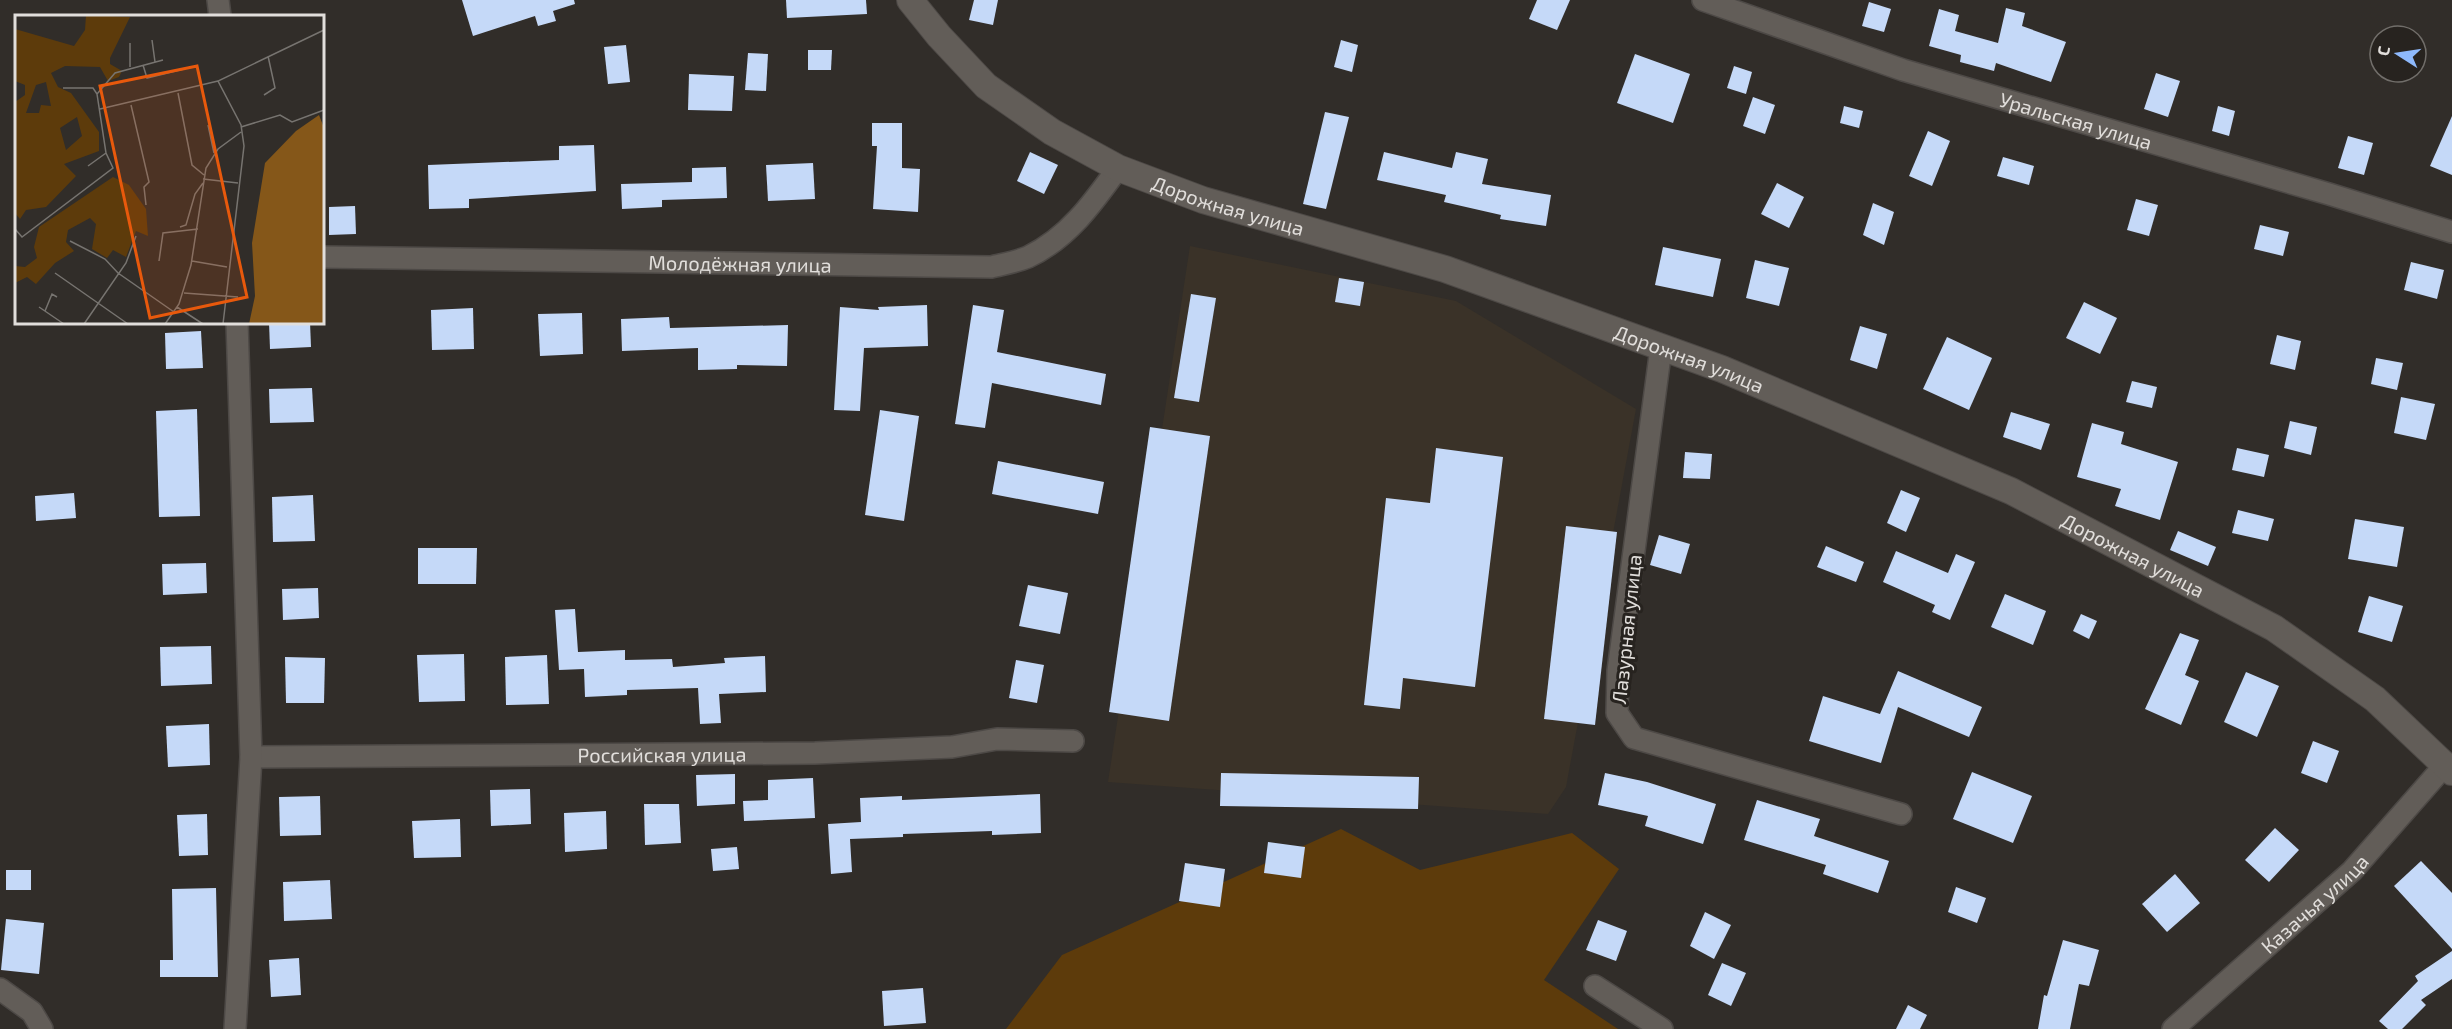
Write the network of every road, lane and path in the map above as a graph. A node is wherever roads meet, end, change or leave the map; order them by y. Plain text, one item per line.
1 (218, 0) edge
2 (910, 0) edge
3 (1703, 0) edge
4 (220, 15) edge
5 (1118, 168) junction
6 (2452, 232) edge
7 (324, 257) edge
8 (237, 324) edge
9 (1661, 348) junction
10 (1072, 741) dead end
11 (251, 757) junction
12 (2449, 769) edge
13 (1901, 814) dead end
14 (1595, 986) dead end
15 (0, 989) edge
16 (42, 1029) edge
17 (235, 1029) edge
18 (1662, 1029) edge
19 (2173, 1029) edge

1 - 4 street
2 - 5 street, Дорожная улица
3 - 6 street, Уральская улица
5 - 7 street, Молодёжная улица
5 - 9 street, Дорожная улица
8 - 11 street
9 - 12 street, Дорожная улица
9 - 13 street, Лазурная улица
10 - 11 street, Российская улица
11 - 17 street
12 - 19 street, Казачья улица
14 - 18 street
15 - 16 street

